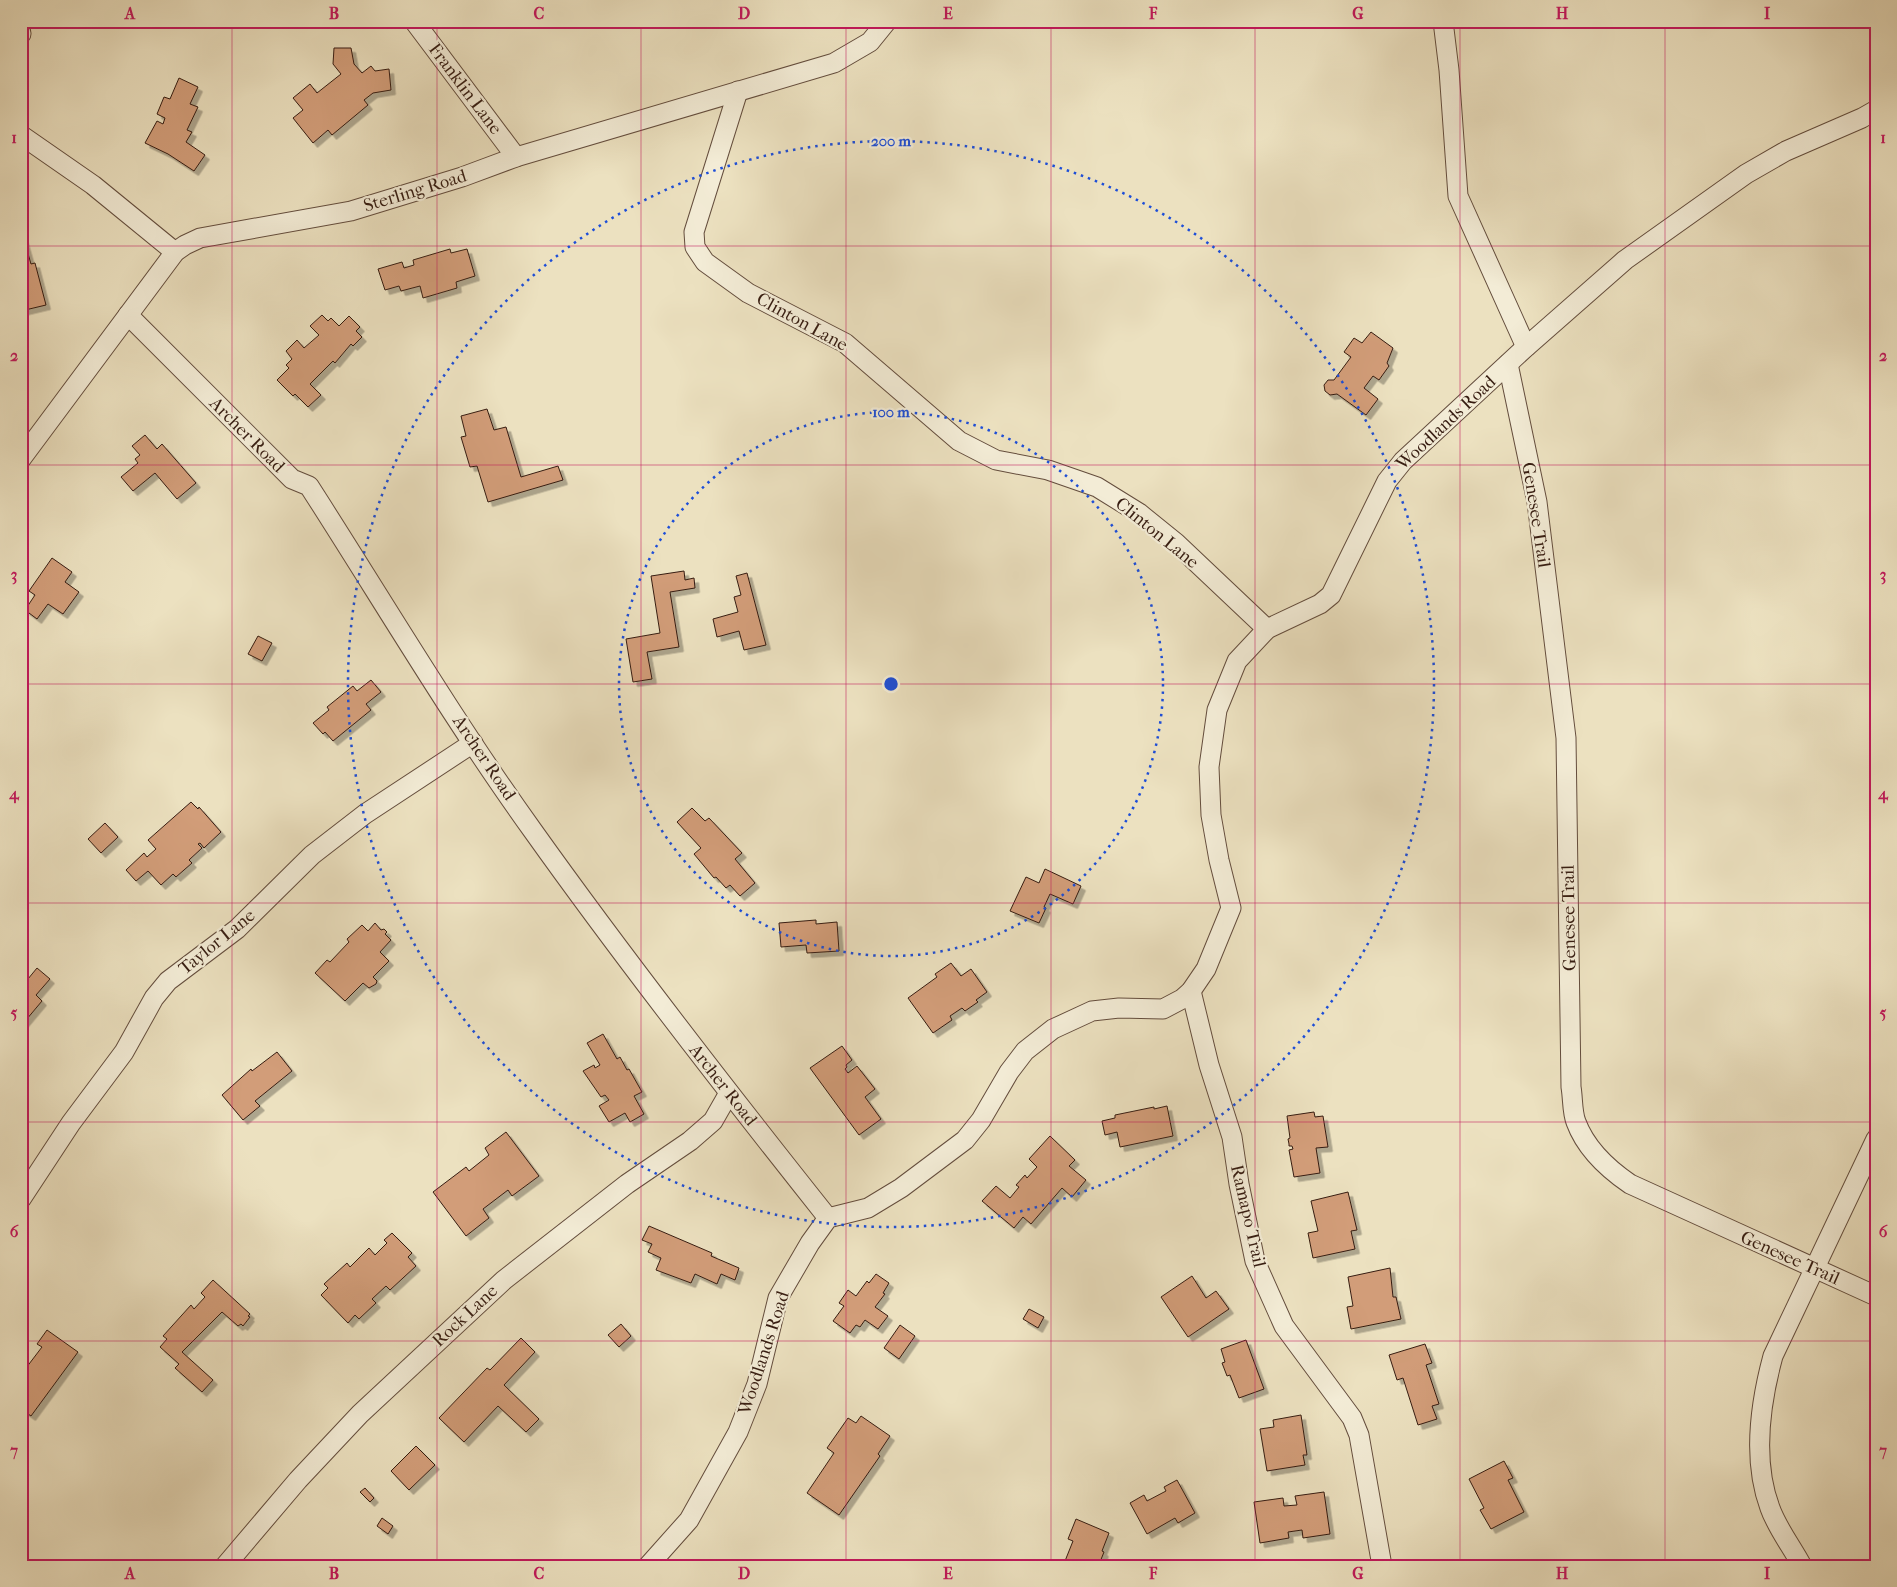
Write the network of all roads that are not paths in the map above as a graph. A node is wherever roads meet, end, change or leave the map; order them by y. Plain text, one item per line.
1 (414, 21) edge
2 (887, 21) edge
3 (1443, 21) edge
4 (738, 91) junction
5 (1876, 110) edge
6 (21, 135) edge
7 (516, 157) junction
8 (176, 252) junction
9 (128, 315) junction
10 (1526, 347) junction
11 (1508, 364) junction
12 (21, 459) edge
13 (1267, 629) junction
14 (473, 743) junction
15 (1191, 992) junction
16 (729, 1093) junction
17 (1876, 1139) edge
18 (21, 1198) edge
19 (828, 1218) junction
20 (1814, 1269) junction
21 (1876, 1296) edge
22 (225, 1566) edge
23 (648, 1566) edge
24 (1382, 1566) edge
25 (1802, 1566) edge

1 - 7 street, Franklin Lane
2 - 4 street, Sterling Road
3 - 10 street
4 - 7 street, Sterling Road
4 - 13 street, Clinton Lane
5 - 10 street, Woodlands Road
6 - 8 street
7 - 8 street, Sterling Road
8 - 9 street, Sterling Road
9 - 12 street, Sterling Road
9 - 14 street, Archer Road
10 - 11 street, Woodlands Road
11 - 13 street, Woodlands Road
11 - 20 street, Genesee Trail
13 - 15 street, Woodlands Road
14 - 16 street, Archer Road
14 - 18 street, Taylor Lane
15 - 19 street, Woodlands Road
15 - 24 street, Ramapo Trail
16 - 19 street, Archer Road
16 - 22 street, Rock Lane
17 - 20 street
19 - 23 street, Woodlands Road
20 - 21 street, Genesee Trail
20 - 25 street

